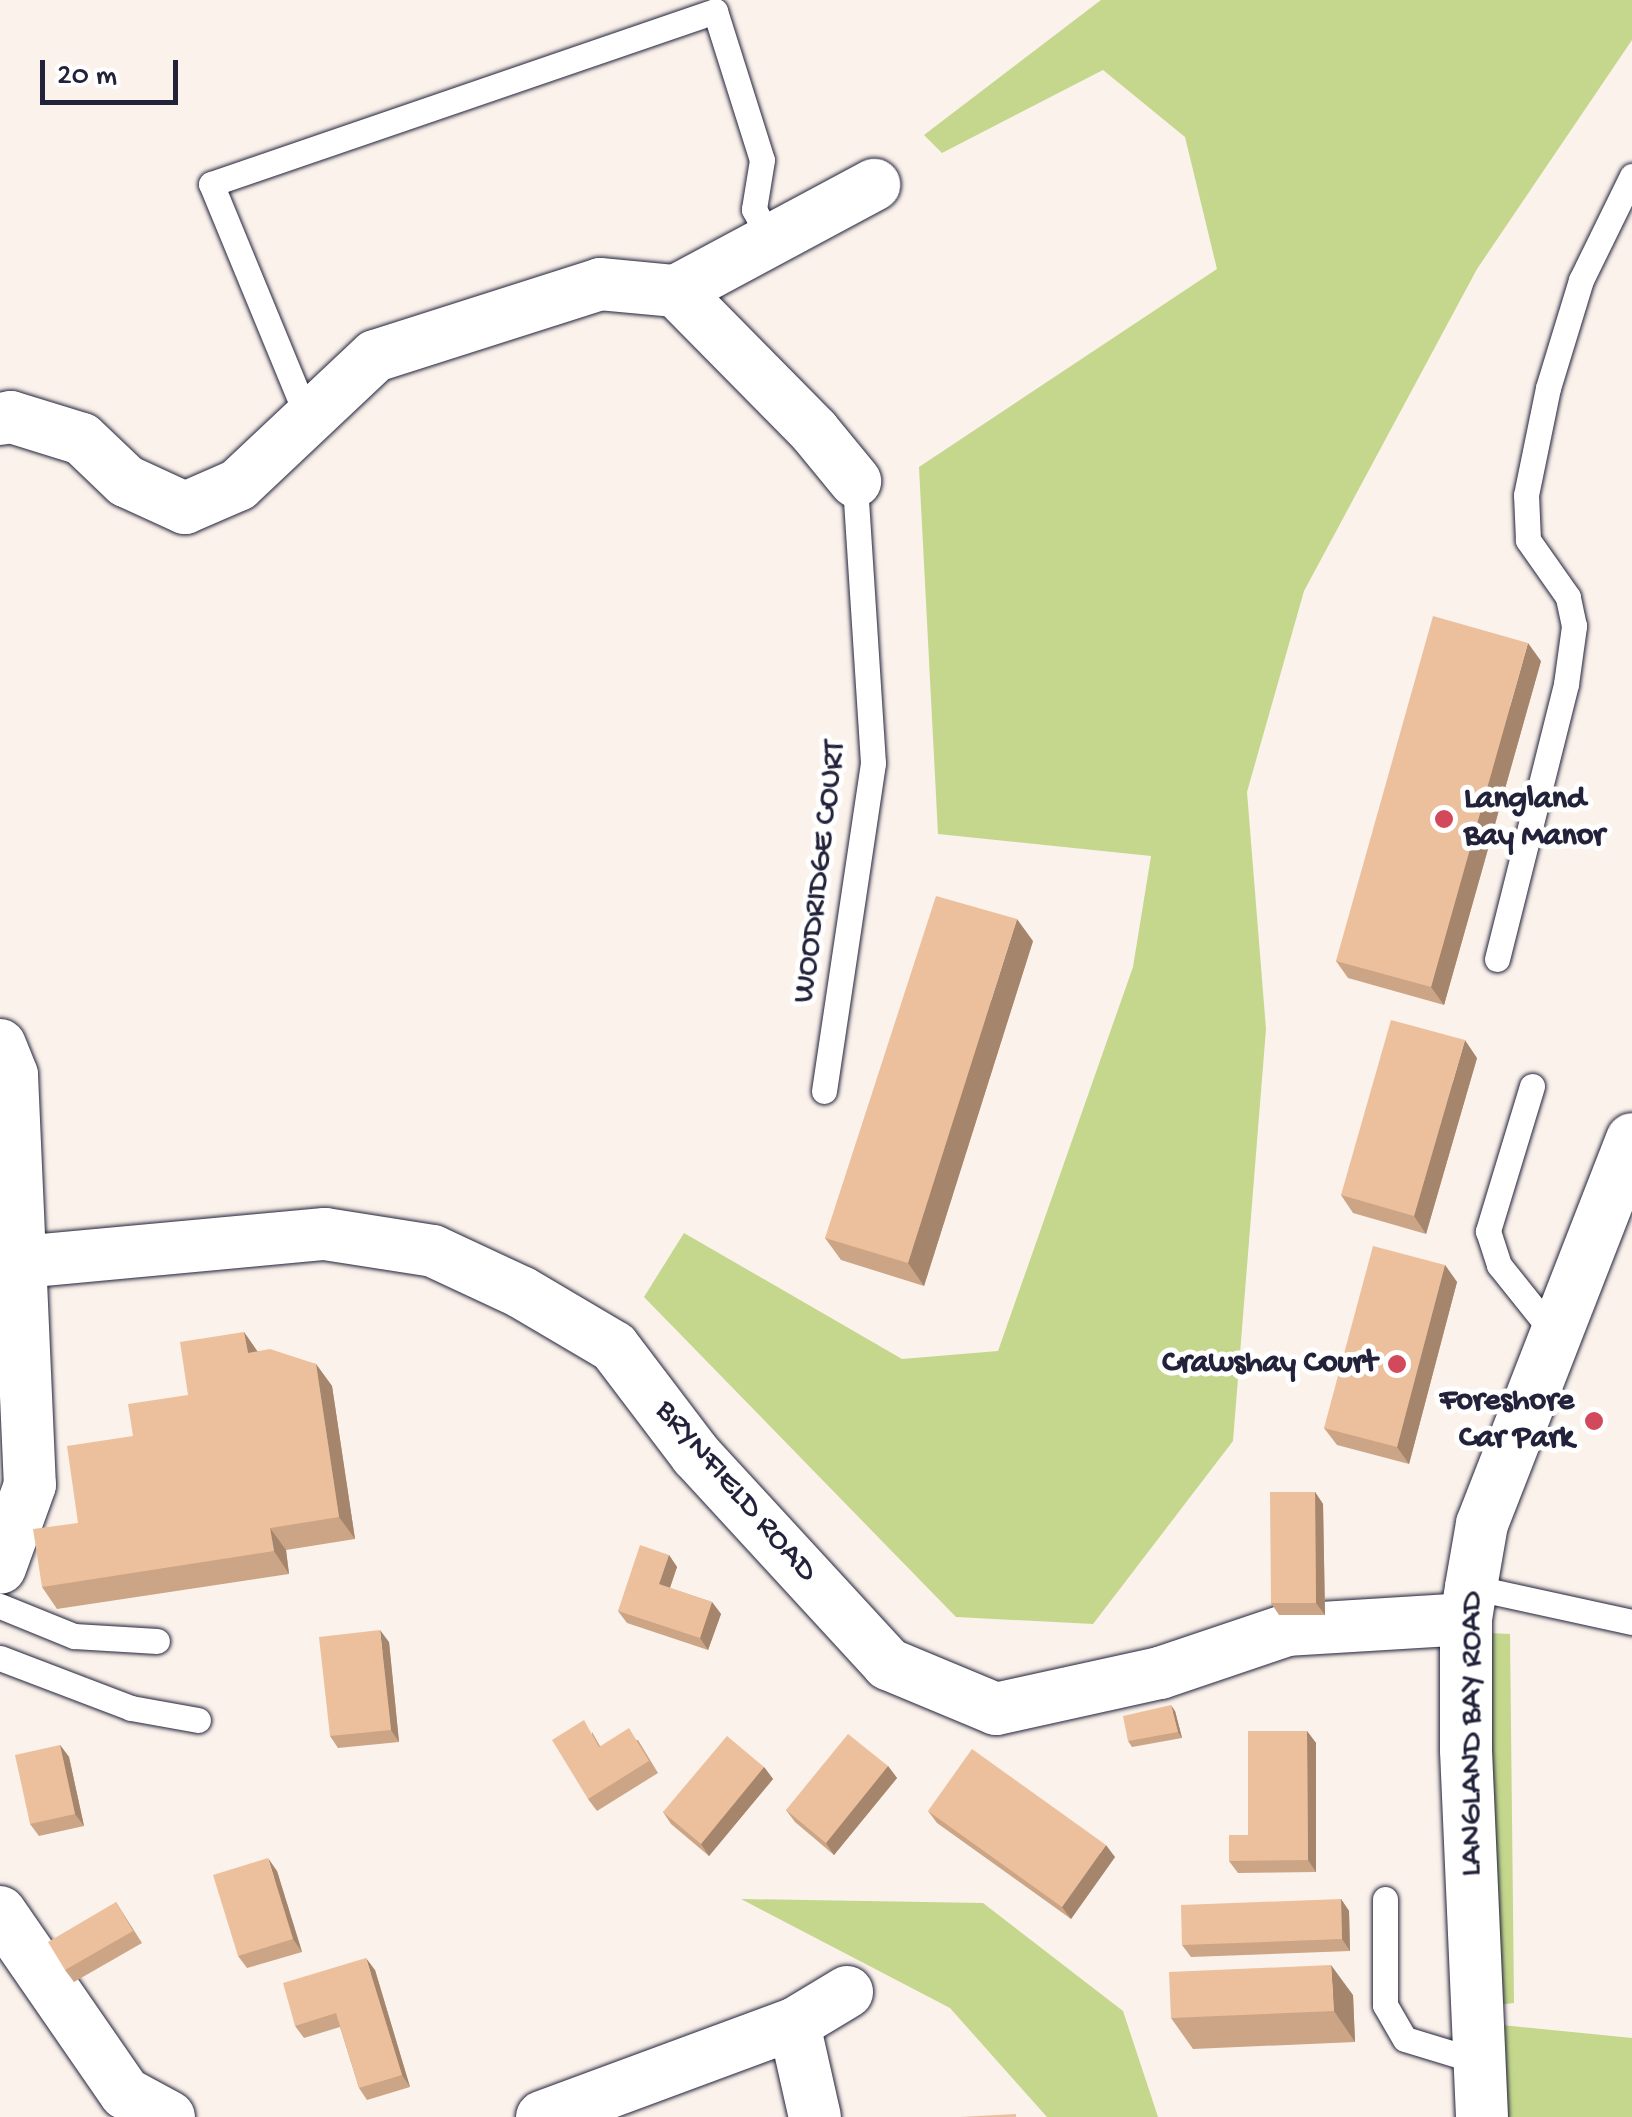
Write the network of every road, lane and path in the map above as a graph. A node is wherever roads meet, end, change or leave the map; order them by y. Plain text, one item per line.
1 (1632, 176) edge
2 (874, 185) dead end
3 (770, 240) junction
4 (676, 291) junction
5 (0, 420) edge
6 (308, 420) junction
7 (855, 481) joint
8 (1497, 959) dead end
9 (0, 1045) edge
10 (1532, 1086) dead end
11 (824, 1091) dead end
12 (1632, 1139) edge
13 (10, 1264) edge
14 (1555, 1335) junction
15 (0, 1568) edge
16 (1468, 1603) junction
17 (0, 1606) edge
18 (1632, 1622) edge
19 (157, 1640) dead end
20 (0, 1658) edge
21 (198, 1720) dead end
22 (1385, 1899) dead end
23 (0, 1912) edge
24 (847, 1992) dead end
25 (794, 2024) junction
26 (1480, 2062) junction
27 (169, 2117) edge
28 (542, 2117) edge
29 (815, 2117) edge
30 (1482, 2117) edge

1 - 8 lane
2 - 3 street
3 - 4 street
3 - 6 lane
4 - 6 street
4 - 7 street
5 - 6 street
7 - 11 lane, WOODRIDGE COURT
9 - 13 street
10 - 14 lane
12 - 14 street, LANGLAND BAY ROAD
13 - 15 street
13 - 16 street, BRYNFIELD ROAD
14 - 16 street, LANGLAND BAY ROAD
16 - 18 lane
16 - 26 street, LANGLAND BAY ROAD
17 - 19 lane
20 - 21 lane
22 - 26 lane
23 - 27 street
24 - 25 street
25 - 28 street
25 - 29 street
26 - 30 street, LANGLAND BAY ROAD

